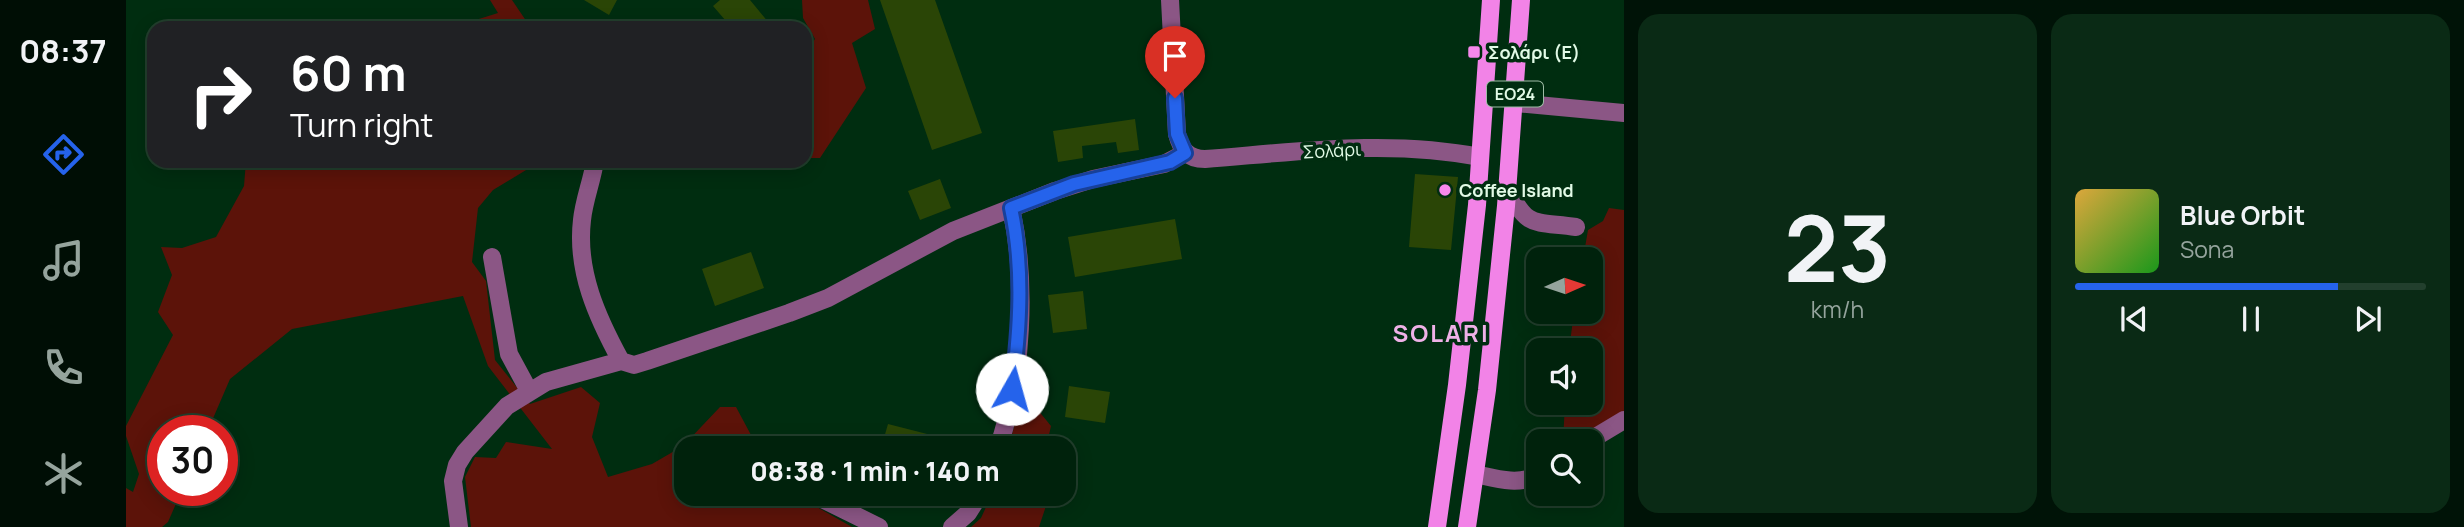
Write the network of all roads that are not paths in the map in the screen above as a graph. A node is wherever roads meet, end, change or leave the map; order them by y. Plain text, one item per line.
1 (1170, 0) edge
2 (1491, 0) edge
3 (1521, 0) edge
4 (1515, 103) junction
5 (1624, 113) edge
6 (1185, 153) junction
7 (1480, 157) junction
8 (594, 168) edge
9 (1507, 187) junction
10 (1011, 208) junction
11 (1576, 227) dead end
12 (492, 257) dead end
13 (621, 361) junction
14 (529, 391) junction
15 (1624, 420) edge
16 (1603, 433) edge
17 (1002, 436) edge
18 (1475, 474) junction
19 (1526, 481) edge
20 (836, 506) edge
21 (972, 506) edge
22 (458, 527) edge
23 (879, 527) edge
24 (952, 527) edge
25 (1437, 527) edge
26 (1467, 527) edge

1 - 6 street
2 - 7 main road, ΕΟ24
3 - 4 main road, ΕΟ24
4 - 5 street
4 - 9 main road, ΕΟ24
6 - 7 street, Σολάρι
6 - 10 street
7 - 9 main road
7 - 25 main road, ΕΟ24
8 - 13 street
9 - 11 street
9 - 18 main road, ΕΟ24
10 - 13 street
10 - 17 street
12 - 14 street
13 - 14 street
14 - 22 street
15 - 16 street
18 - 19 street
18 - 26 main road, ΕΟ24
20 - 23 street
21 - 24 street

